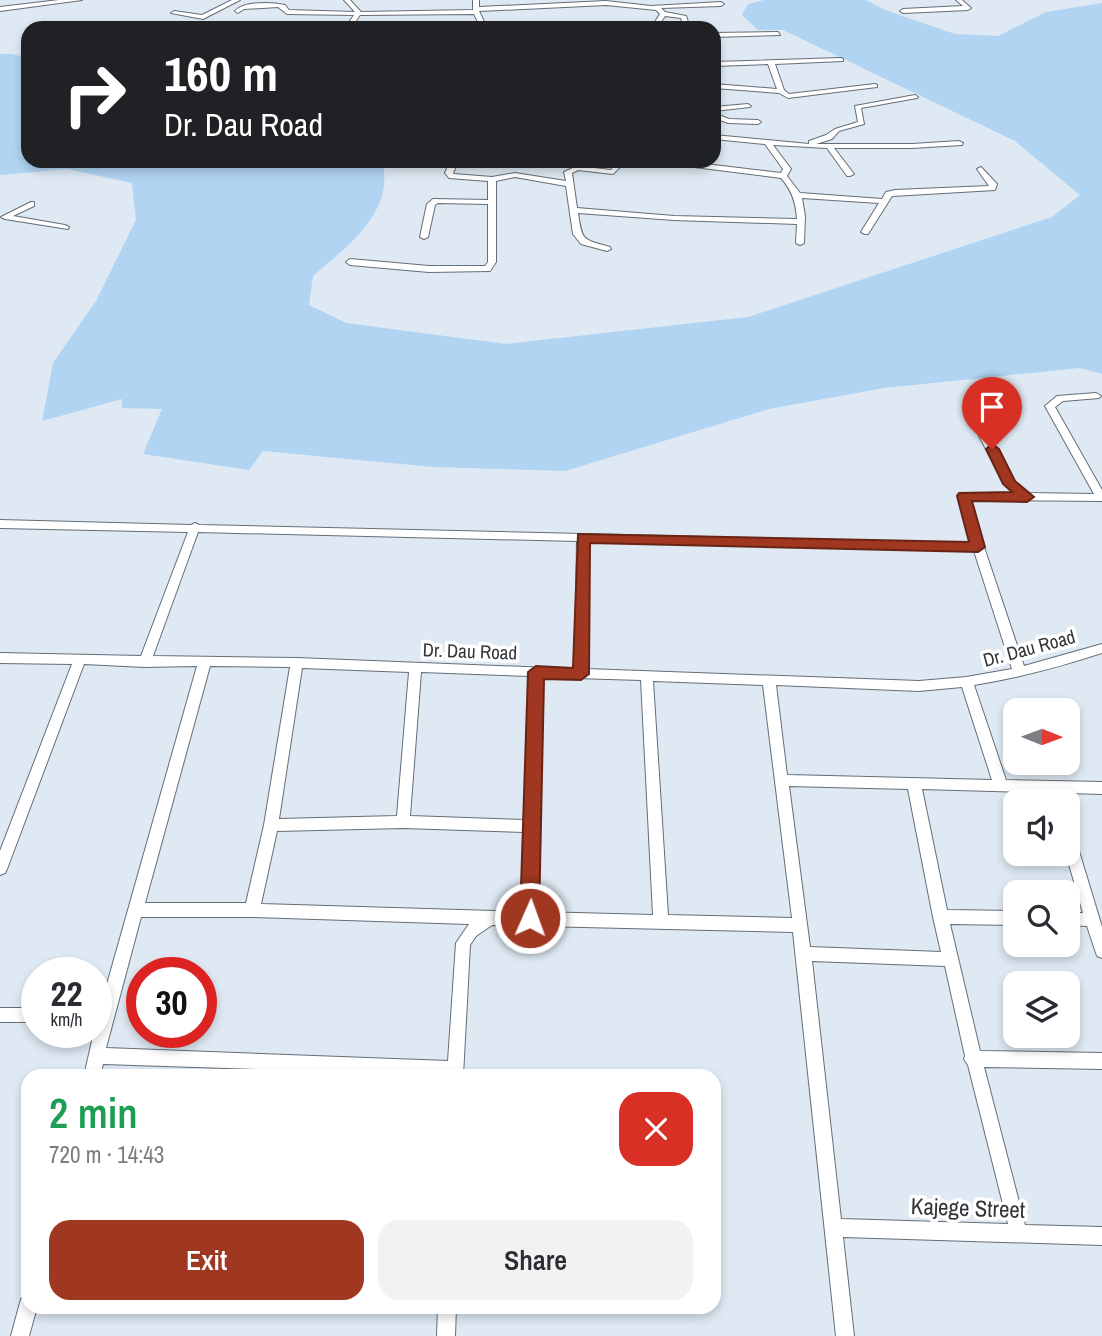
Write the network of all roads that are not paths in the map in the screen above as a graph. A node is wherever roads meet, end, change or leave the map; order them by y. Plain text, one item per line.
1 (78, 0) edge
2 (237, 0) edge
3 (347, 0) edge
4 (476, 0) edge
5 (959, 0) edge
6 (595, 2) edge
7 (23, 3) edge
8 (721, 4) dead end
9 (654, 6) junction
10 (0, 9) edge
11 (903, 10) dead end
12 (238, 11) dead end
13 (477, 11) junction
14 (174, 13) dead end
15 (359, 13) junction
16 (663, 14) junction
17 (353, 21) edge
18 (481, 21) edge
19 (658, 21) edge
20 (685, 21) edge
21 (778, 34) dead end
22 (721, 35) edge
23 (841, 60) dead end
24 (771, 63) junction
25 (721, 64) edge
26 (875, 86) dead end
27 (721, 87) edge
28 (781, 91) junction
29 (915, 97) dead end
30 (748, 106) dead end
31 (721, 108) edge
32 (721, 118) edge
33 (758, 122) dead end
34 (721, 138) edge
35 (959, 143) dead end
36 (768, 144) junction
37 (802, 146) junction
38 (830, 146) junction
39 (451, 168) edge
40 (616, 168) edge
41 (718, 168) edge
42 (981, 169) dead end
43 (850, 174) dead end
44 (783, 176) junction
45 (492, 178) junction
46 (570, 184) junction
47 (798, 195) junction
48 (884, 201) junction
49 (491, 202) junction
50 (31, 204) dead end
51 (575, 210) junction
52 (2, 220) edge
53 (801, 222) junction
54 (65, 227) dead end
55 (865, 232) dead end
56 (424, 237) dead end
57 (800, 243) dead end
58 (607, 249) dead end
59 (350, 262) dead end
60 (1096, 396) dead end
61 (978, 424) dead end
62 (1027, 497) junction
63 (1102, 498) edge
64 (0, 524) edge
65 (195, 527) junction
66 (583, 538) junction
67 (978, 547) junction
68 (1102, 648) edge
69 (0, 658) edge
70 (79, 661) junction
71 (145, 662) junction
72 (297, 663) junction
73 (204, 664) junction
74 (415, 668) junction
75 (536, 672) junction
76 (1020, 673) junction
77 (581, 674) junction
78 (647, 677) junction
79 (769, 682) junction
80 (967, 684) junction
81 (781, 780) junction
82 (914, 785) junction
83 (1001, 786) junction
84 (1052, 787) joint
85 (1102, 788) edge
86 (403, 822) junction
87 (271, 825) junction
88 (531, 826) junction
89 (1077, 866) edge
90 (0, 869) edge
91 (135, 910) junction
92 (252, 910) junction
93 (940, 917) junction
94 (490, 918) junction
95 (530, 918) junction
96 (1003, 918) edge
97 (1080, 919) edge
98 (1093, 920) junction
99 (661, 922) junction
100 (800, 925) junction
101 (1102, 951) edge
102 (803, 954) junction
103 (950, 959) junction
104 (112, 982) edge
105 (0, 1014) edge
106 (21, 1015) edge
107 (99, 1048) edge
108 (98, 1056) junction
109 (972, 1059) junction
110 (1102, 1061) edge
111 (94, 1069) edge
112 (371, 1069) edge
113 (455, 1069) edge
114 (833, 1228) junction
115 (1019, 1234) junction
116 (1102, 1237) edge
117 (26, 1314) edge
118 (447, 1314) edge
119 (20, 1336) edge
120 (446, 1336) edge
121 (845, 1336) edge

1 - 7 main road
2 - 14 street
3 - 15 street
4 - 13 street
5 - 11 street
6 - 9 street
6 - 13 street
7 - 10 main road
8 - 9 street
9 - 16 street
12 - 15 street
13 - 15 street
13 - 18 street
15 - 17 street
16 - 19 street
16 - 20 street
21 - 22 street
23 - 24 street
24 - 25 street
24 - 28 street
26 - 28 street
27 - 28 street
29 - 37 street
30 - 31 street
32 - 33 street
34 - 36 street
35 - 38 street
36 - 37 street
36 - 44 street
37 - 38 street
38 - 43 street
39 - 45 street
40 - 46 street
41 - 44 street
42 - 48 street
44 - 47 street
45 - 46 street
45 - 49 street
46 - 51 street
47 - 48 street
47 - 53 street
48 - 55 street
49 - 56 street
49 - 59 street
50 - 52 street
51 - 53 street
51 - 58 street
52 - 54 street
53 - 57 street
60 - 63 street
61 - 62 street
62 - 63 street
62 - 67 street
64 - 65 street
65 - 66 street
65 - 71 street
66 - 67 street
66 - 77 street
67 - 76 street
68 - 76 street, Dr. Dau Road
69 - 70 street, Dr. Dau Road
70 - 71 street, Dr. Dau Road
70 - 90 street
71 - 73 street, Dr. Dau Road
72 - 73 street, Dr. Dau Road
72 - 74 street, Dr. Dau Road
72 - 87 street
73 - 91 street
74 - 75 street, Dr. Dau Road
74 - 86 street
75 - 77 street, Dr. Dau Road
75 - 88 street
76 - 80 street, Dr. Dau Road
77 - 78 street, Dr. Dau Road
78 - 79 street, Dr. Dau Road
78 - 99 street
79 - 80 street, Dr. Dau Road
79 - 81 street
80 - 83 street
81 - 82 street
81 - 100 street
82 - 83 street
82 - 93 street
83 - 84 street
84 - 85 street
86 - 87 street
86 - 88 street
87 - 92 street
88 - 95 street
89 - 98 street
91 - 92 street
91 - 104 street
92 - 94 street
93 - 96 street
93 - 103 street
94 - 95 street
94 - 113 street
95 - 99 street
97 - 98 street
98 - 101 street
99 - 100 street
100 - 102 street
102 - 103 street
102 - 114 street
103 - 109 street
105 - 106 street
107 - 108 street
108 - 111 street
108 - 112 street
109 - 110 street
109 - 115 street
114 - 115 street, Kajege Street
114 - 121 street
115 - 116 street, Kajege Street
117 - 119 street
118 - 120 street

